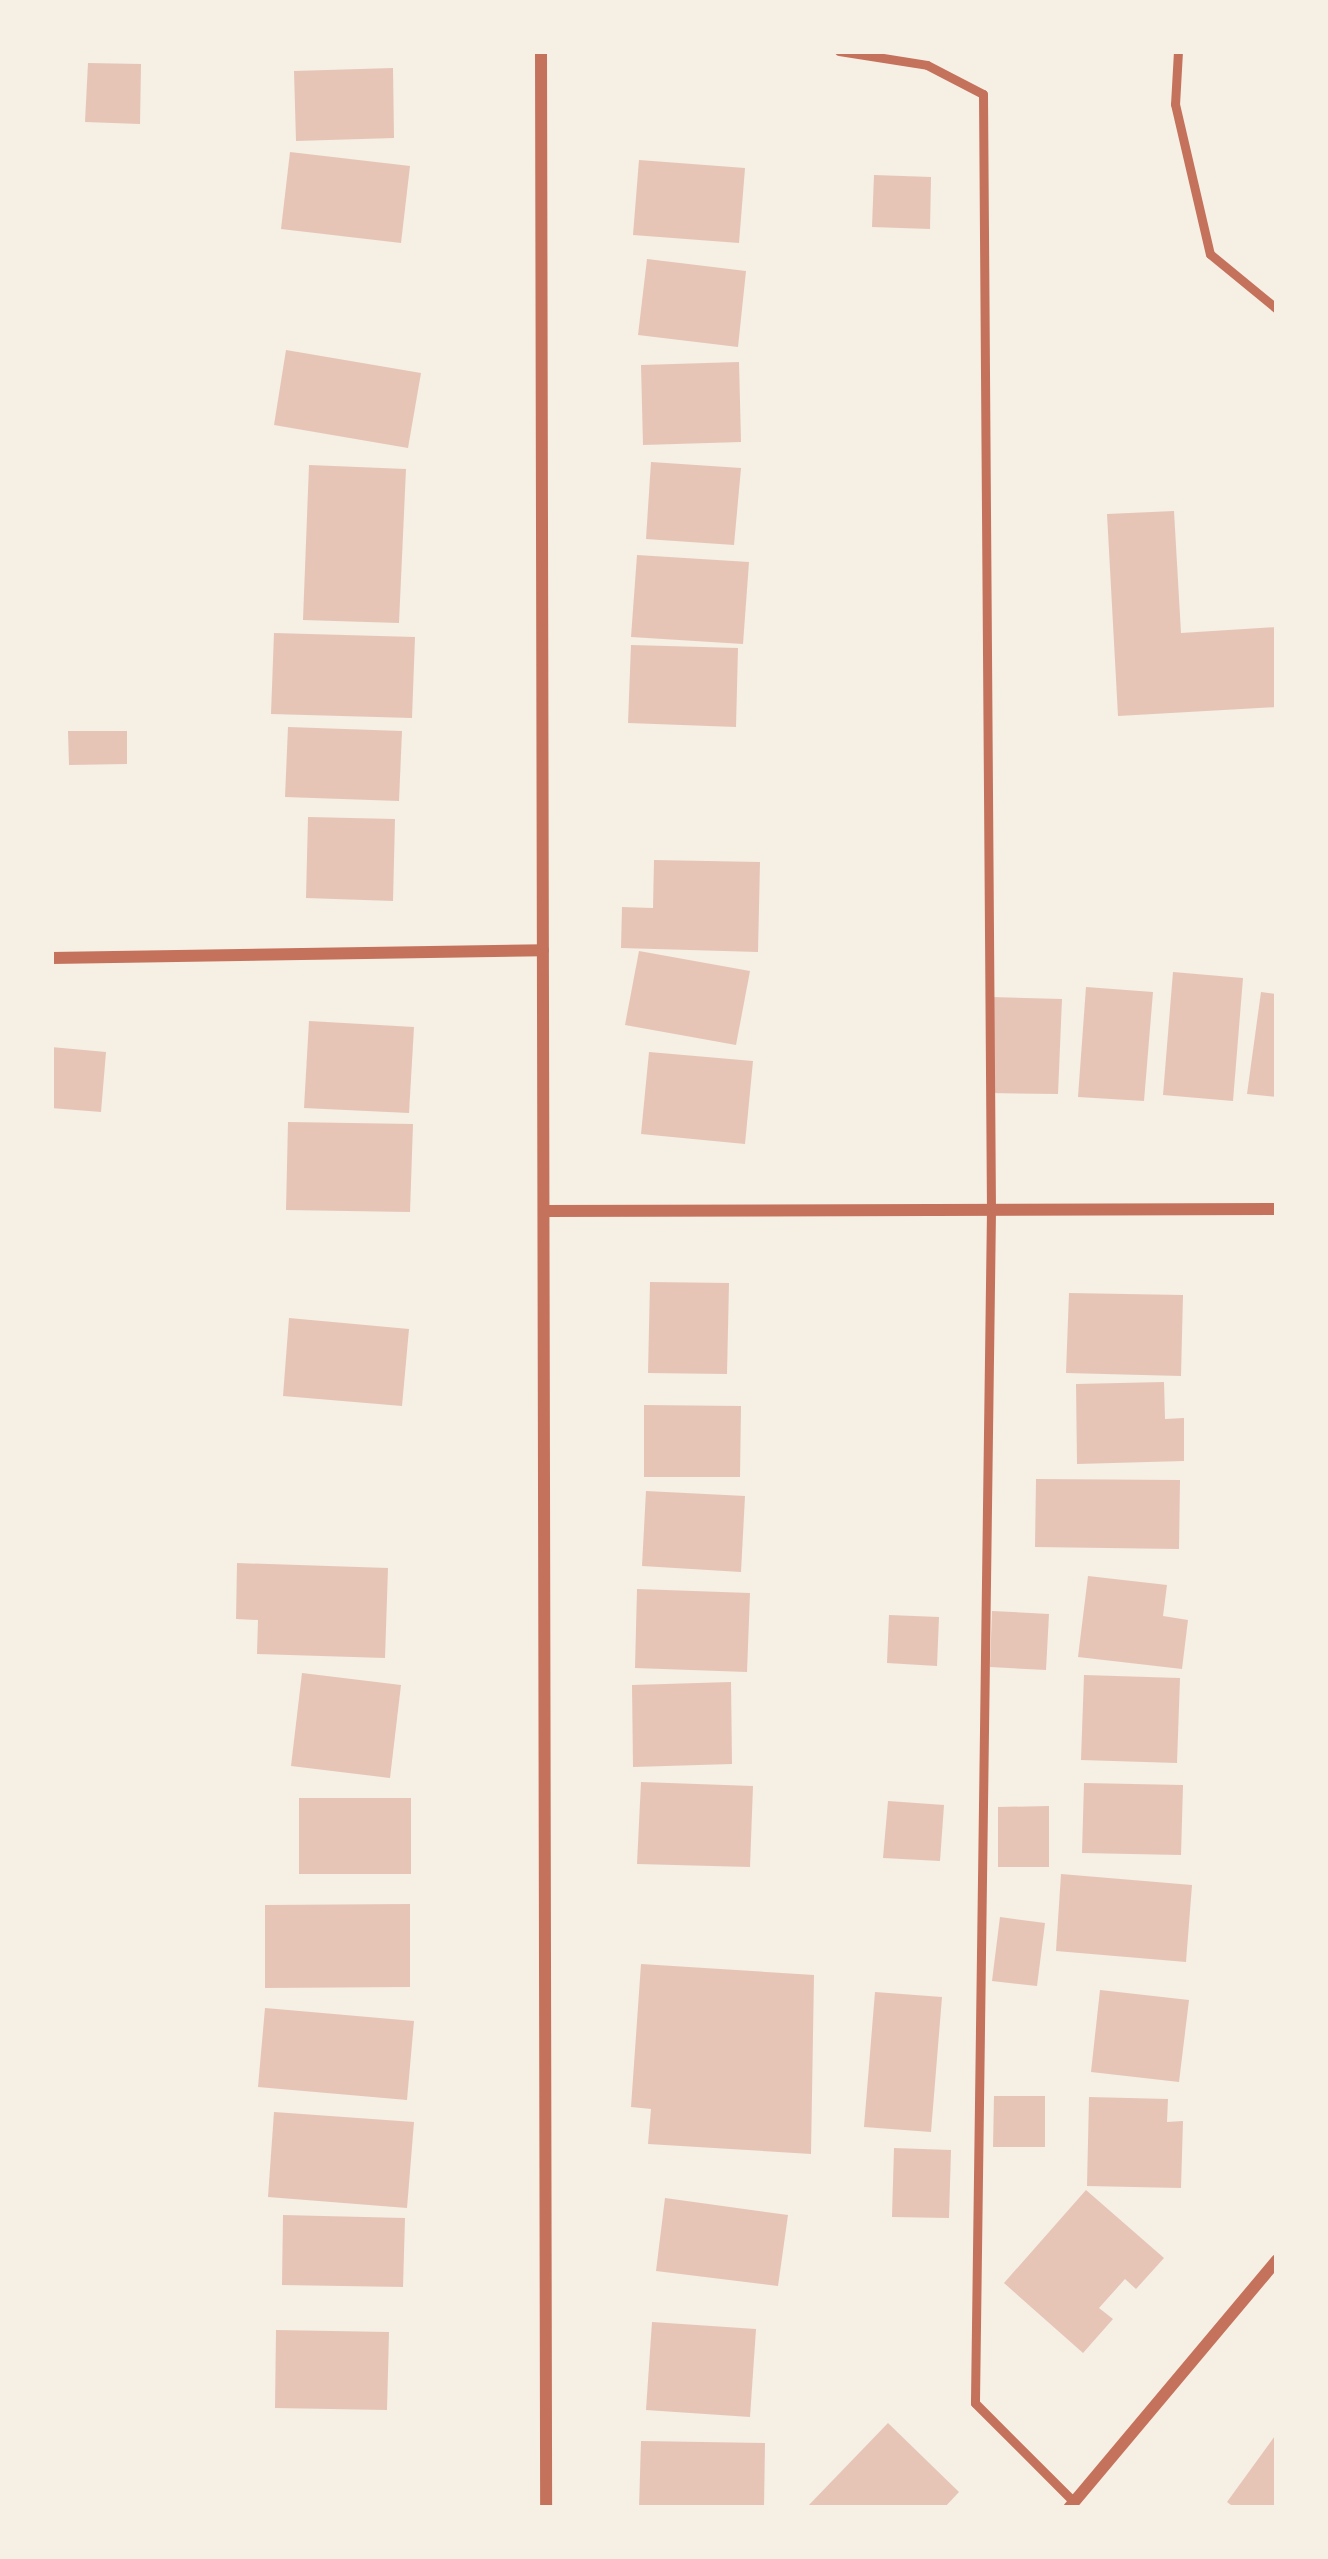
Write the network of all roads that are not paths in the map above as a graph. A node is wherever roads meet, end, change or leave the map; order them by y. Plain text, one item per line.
1 (541, 51) edge
2 (839, 51) edge
3 (1178, 51) edge
4 (1277, 309) edge
5 (543, 950) junction
6 (51, 958) edge
7 (1277, 1209) edge
8 (991, 1210) junction
9 (544, 1211) junction
10 (1277, 2260) edge
11 (1072, 2505) edge
12 (546, 2508) edge

1 - 5 street
2 - 8 lane
3 - 4 lane
5 - 6 street
5 - 9 street
7 - 8 street
8 - 9 street
8 - 11 lane
9 - 12 street
10 - 11 street

